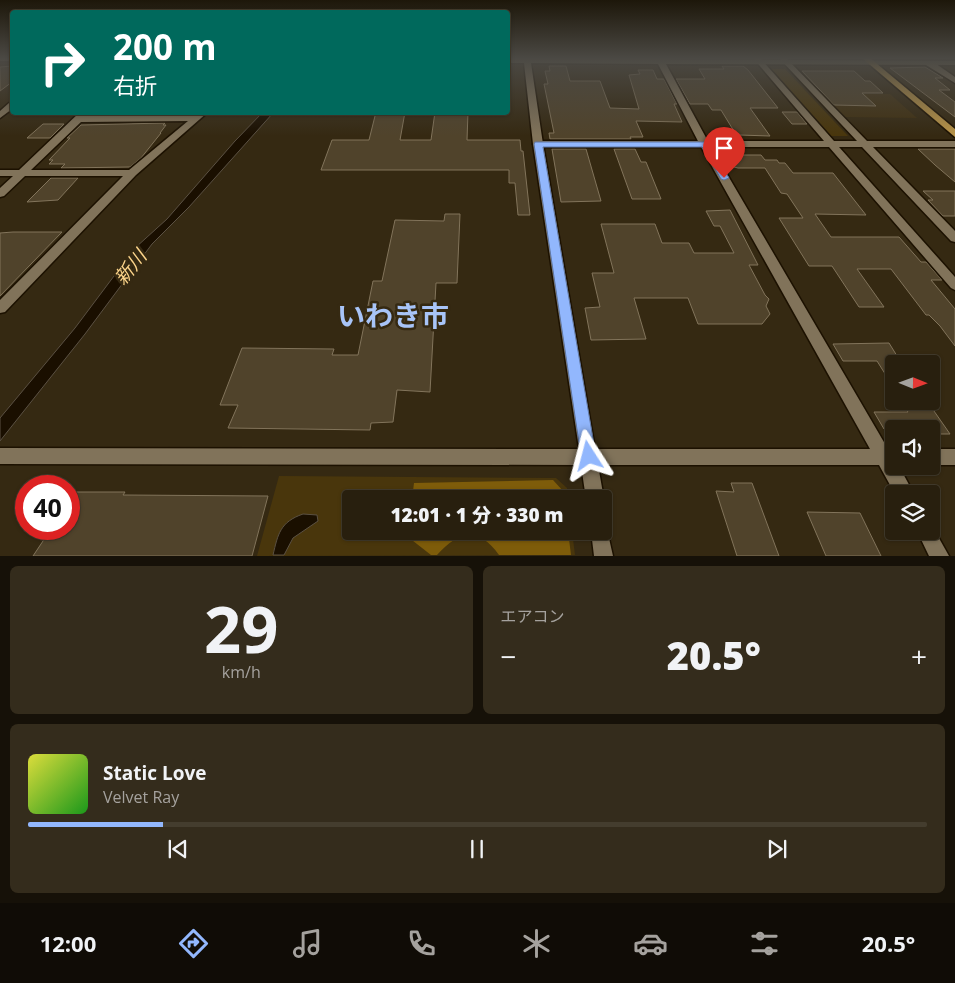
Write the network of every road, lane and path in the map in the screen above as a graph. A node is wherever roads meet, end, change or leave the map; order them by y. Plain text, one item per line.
1 (530, 84) edge
2 (673, 84) edge
3 (778, 84) edge
4 (806, 84) edge
5 (895, 84) edge
6 (201, 115) edge
7 (82, 116) edge
8 (955, 134) edge
9 (538, 144) junction
10 (955, 144) edge
11 (705, 145) junction
12 (832, 145) junction
13 (865, 145) junction
14 (0, 173) edge
15 (22, 173) junction
16 (132, 173) junction
17 (0, 194) edge
18 (955, 237) edge
19 (955, 285) edge
20 (0, 308) edge
21 (885, 450) edge
22 (0, 456) edge
23 (589, 456) junction
24 (885, 457) edge
25 (940, 457) edge
26 (955, 457) edge
27 (594, 490) edge
28 (601, 540) edge
29 (931, 540) edge
30 (604, 556) edge
31 (940, 556) edge

1 - 9 street
2 - 11 street
3 - 12 street
4 - 13 street
5 - 8 main road
6 - 7 street
6 - 16 street
7 - 15 street
9 - 11 street
9 - 23 street
10 - 13 street
11 - 12 street
11 - 21 street
12 - 13 street
12 - 19 street
13 - 18 street
14 - 15 street
15 - 16 street
15 - 17 street
16 - 20 street
22 - 23 street
23 - 24 street
23 - 27 street
25 - 26 street
28 - 30 street
29 - 31 street

